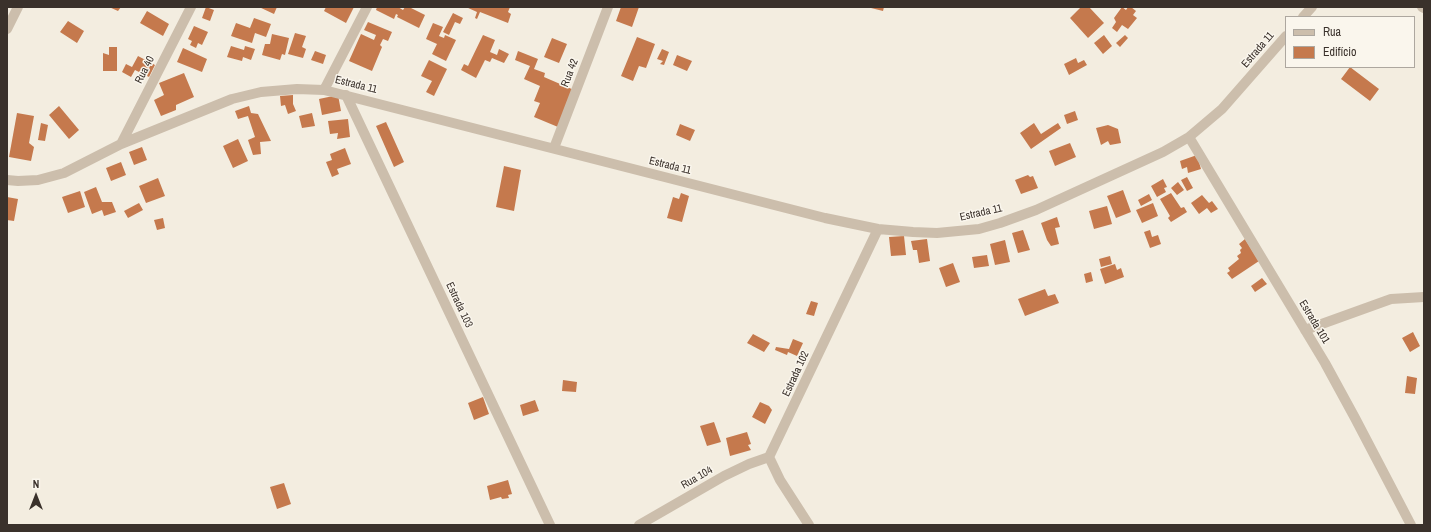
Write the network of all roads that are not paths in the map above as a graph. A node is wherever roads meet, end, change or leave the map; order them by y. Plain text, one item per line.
1 (18, 7) edge
2 (190, 7) edge
3 (367, 7) edge
4 (608, 7) edge
5 (1312, 7) edge
6 (1304, 16) edge
7 (7, 28) edge
8 (1285, 37) edge
9 (324, 90) junction
10 (346, 95) junction
11 (1189, 137) junction
12 (121, 144) junction
13 (554, 148) junction
14 (7, 180) edge
15 (878, 229) junction
16 (1424, 297) edge
17 (1305, 330) junction
18 (769, 457) junction
19 (550, 525) edge
20 (639, 525) edge
21 (809, 525) edge
22 (1411, 525) edge

1 - 7 street
2 - 12 street, Rua 40
3 - 9 street
4 - 13 street, Rua 42
5 - 6 street
8 - 11 street, Estrada 11
9 - 10 street, Estrada 11
9 - 12 street, Estrada 11
10 - 13 street, Estrada 11
10 - 19 street, Estrada 103
11 - 15 street, Estrada 11
11 - 17 street, Estrada 101
12 - 14 street, Estrada 11
13 - 15 street, Estrada 11
15 - 18 street, Estrada 102
16 - 17 street
17 - 22 street, Estrada 101
18 - 20 street, Rua 104
18 - 21 street

